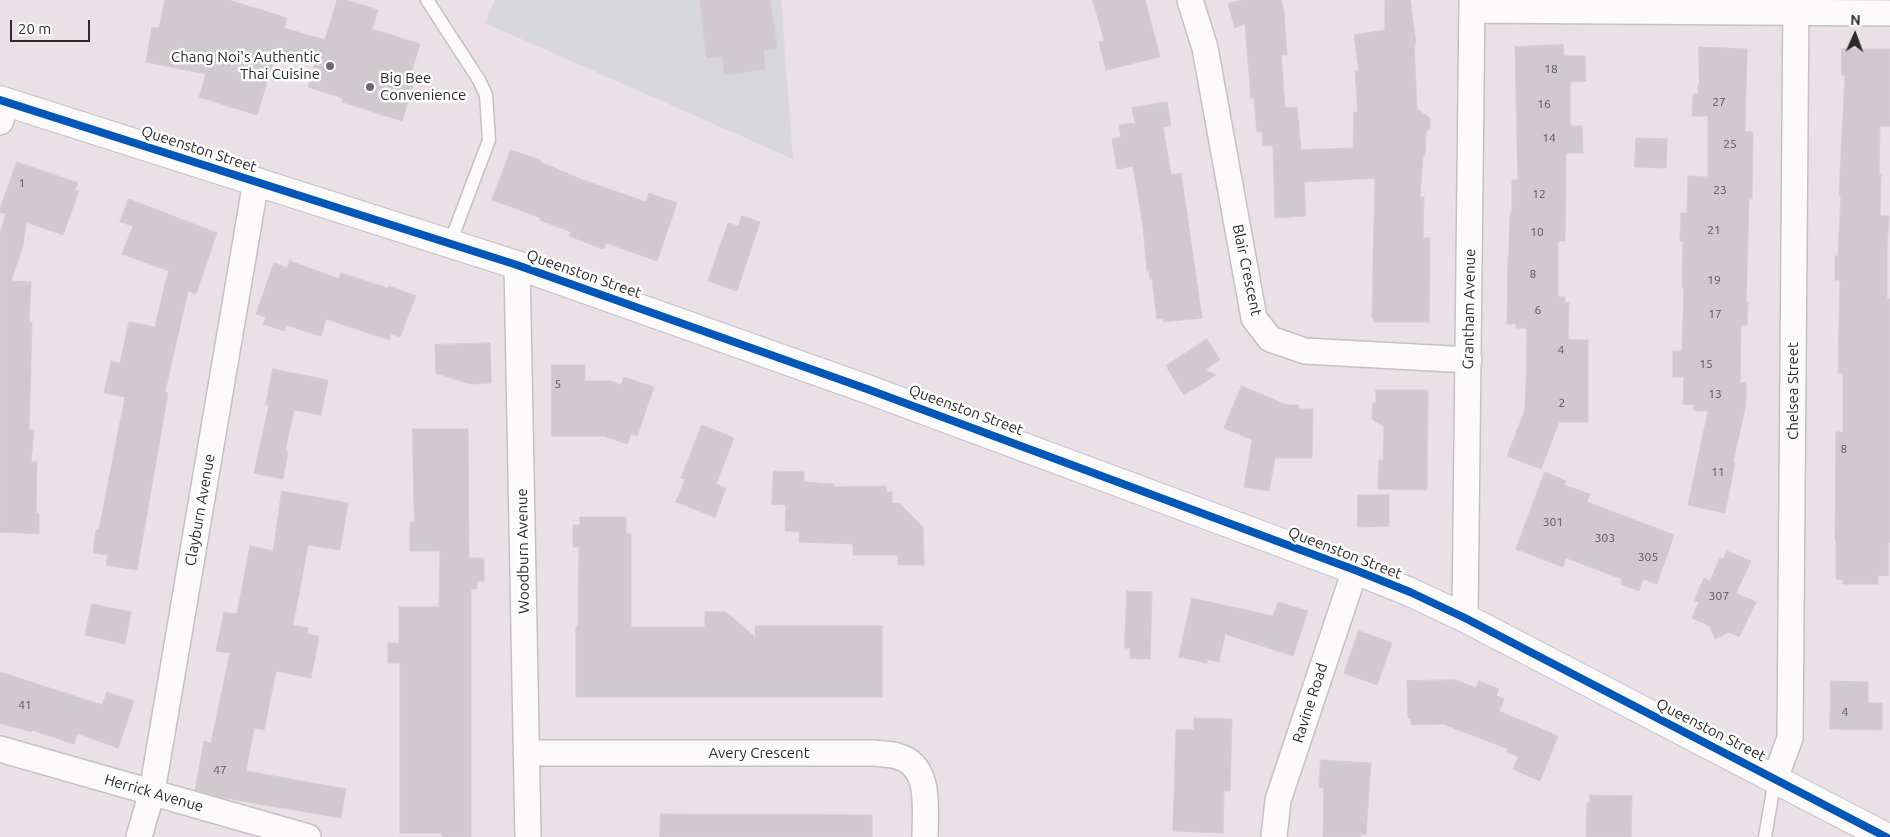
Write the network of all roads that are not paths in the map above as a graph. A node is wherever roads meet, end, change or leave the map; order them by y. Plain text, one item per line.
1 (427, 0) edge
2 (1190, 0) edge
3 (1472, 5) edge
4 (1796, 7) edge
5 (1890, 14) edge
6 (2, 108) edge
7 (256, 181) junction
8 (450, 243) junction
9 (517, 265) junction
10 (1469, 360) junction
11 (1354, 570) junction
12 (1466, 618) junction
13 (0, 749) edge
14 (526, 753) junction
15 (1775, 779) junction
16 (152, 792) junction
17 (139, 837) edge
18 (308, 837) edge
19 (528, 837) edge
20 (925, 837) edge
21 (1274, 837) edge
22 (1765, 837) edge
23 (1886, 837) edge

1 - 8 lane
2 - 10 street, Blair Crescent
3 - 4 street
3 - 10 street, Grantham Avenue
4 - 5 street
4 - 15 street, Chelsea Street
6 - 7 main road, Queenston Street
7 - 8 main road, Queenston Street
7 - 16 street, Clayburn Avenue
8 - 9 main road, Queenston Street
9 - 11 main road, Queenston Street
9 - 14 street, Woodburn Avenue
10 - 12 street, Grantham Avenue
11 - 12 main road, Queenston Street
11 - 21 street, Ravine Road
12 - 15 main road, Queenston Street
13 - 16 street, Herrick Avenue
14 - 19 street, Woodburn Avenue
14 - 20 street, Avery Crescent
15 - 22 lane
15 - 23 main road, Queenston Street
16 - 17 street, Clayburn Avenue
16 - 18 street, Herrick Avenue

